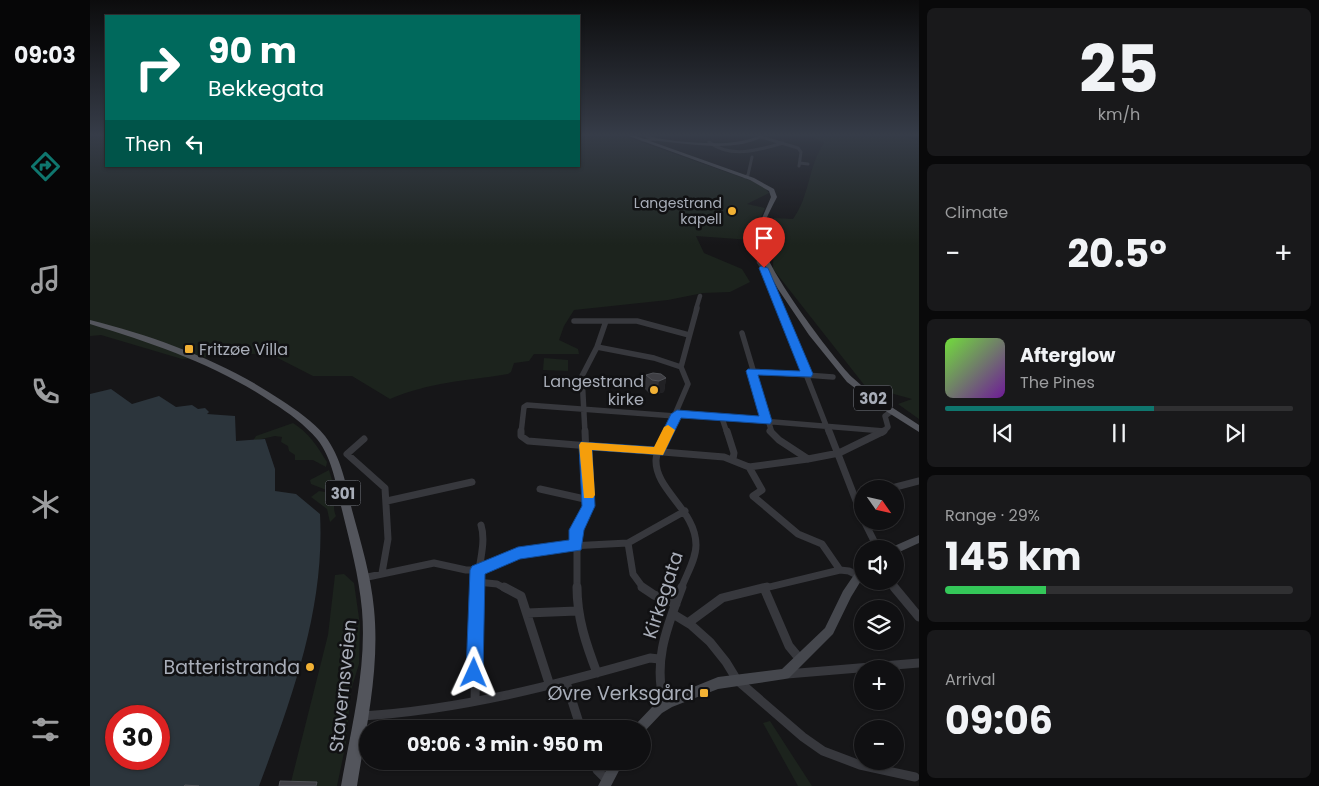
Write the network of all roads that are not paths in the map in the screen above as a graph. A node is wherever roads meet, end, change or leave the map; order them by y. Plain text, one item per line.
1 (730, 172) edge
2 (750, 172) edge
3 (745, 177) junction
4 (759, 262) dead end
5 (700, 296) dead end
6 (574, 321) dead end
7 (606, 321) junction
8 (90, 322) edge
9 (742, 333) dead end
10 (689, 335) junction
11 (597, 347) junction
12 (681, 367) junction
13 (752, 371) junction
14 (807, 374) junction
15 (833, 377) dead end
16 (584, 410) junction
17 (892, 411) junction
18 (676, 415) junction
19 (722, 418) junction
20 (766, 421) junction
21 (829, 426) junction
22 (919, 429) edge
23 (885, 431) junction
24 (364, 439) dead end
25 (585, 445) junction
26 (659, 452) junction
27 (839, 453) junction
28 (733, 459) junction
29 (808, 459) junction
30 (750, 467) junction
31 (919, 481) edge
32 (472, 482) dead end
33 (904, 485) edge
34 (540, 489) dead end
35 (854, 494) edge
36 (589, 500) junction
37 (387, 501) junction
38 (685, 511) junction
39 (481, 525) dead end
40 (919, 539) edge
41 (628, 543) junction
42 (576, 545) junction
43 (904, 546) edge
44 (477, 570) junction
45 (840, 570) junction
46 (854, 572) edge
47 (382, 573) junction
48 (363, 578) junction
49 (477, 582) junction
50 (854, 587) edge
51 (764, 588) junction
52 (896, 590) edge
53 (676, 604) junction
54 (577, 611) junction
55 (527, 613) junction
56 (673, 614) junction
57 (919, 617) edge
58 (688, 623) junction
59 (799, 658) junction
60 (659, 659) junction
61 (919, 662) edge
62 (597, 672) junction
63 (785, 674) junction
64 (737, 680) junction
65 (566, 682) junction
66 (550, 686) junction
67 (474, 701) junction
68 (665, 705) junction
69 (360, 716) junction
70 (578, 720) edge
71 (648, 720) edge
72 (597, 770) edge
73 (613, 770) edge
74 (915, 777) dead end
75 (606, 783) edge
76 (349, 786) edge

1 - 3 main road, 302
2 - 3 street
3 - 17 main road, 302
4 - 14 street
5 - 10 street
6 - 7 street
7 - 10 street
7 - 11 street
8 - 48 main road, Stavernsveien / 301
9 - 13 street
10 - 12 street
11 - 12 street
11 - 16 street
12 - 18 street
13 - 14 street
13 - 20 street
14 - 15 street
14 - 21 street
16 - 18 street
16 - 25 street
16 - 25 street
17 - 22 main road, 302
17 - 23 street
18 - 19 street
18 - 26 street
19 - 20 street
19 - 28 street
20 - 21 street
20 - 29 street
21 - 23 street
21 - 27 street
23 - 27 street
24 - 37 street
25 - 26 street
25 - 36 street
26 - 28 street
26 - 38 street, Kirkegata
27 - 29 street
27 - 35 street
28 - 30 street
29 - 30 street
30 - 45 street
31 - 33 street
32 - 37 street
34 - 36 street
36 - 42 street
37 - 47 street
38 - 41 street
38 - 53 street, Kirkegata
39 - 44 street
40 - 43 main road
41 - 42 street
41 - 53 street
42 - 44 street
42 - 54 street
44 - 47 street
44 - 49 street
45 - 46 street
45 - 51 street
47 - 48 street
48 - 69 main road, Stavernsveien / 301
49 - 55 street
49 - 67 street
50 - 59 main road
51 - 58 street
51 - 59 street
52 - 57 street
53 - 56 street, Kirkegata
54 - 55 street
54 - 62 street
55 - 66 street
56 - 58 street
56 - 60 street, Kirkegata
58 - 64 street
59 - 63 main road
60 - 62 street
60 - 68 street, Kirkegata
61 - 63 street
62 - 65 street
63 - 64 main road
64 - 68 main road
64 - 74 street
65 - 66 street
65 - 70 street
66 - 67 street
67 - 69 street
68 - 71 main road
69 - 76 main road, Stavernsveien / 301
72 - 75 street
73 - 75 main road

